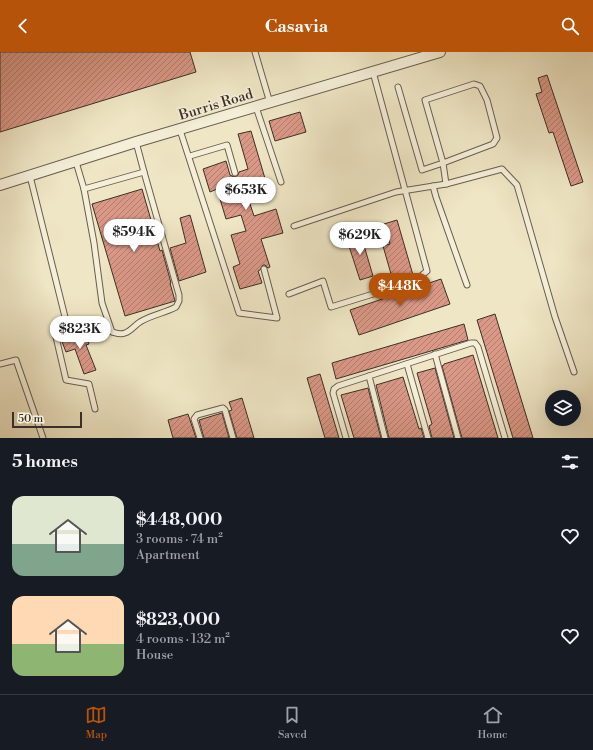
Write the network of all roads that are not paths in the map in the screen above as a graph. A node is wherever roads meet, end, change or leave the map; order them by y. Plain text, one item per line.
1 (255, 52) edge
2 (440, 52) edge
3 (373, 72) junction
4 (398, 87) dead end
5 (270, 103) junction
6 (256, 107) junction
7 (180, 130) junction
8 (136, 142) junction
9 (190, 156) junction
10 (76, 162) junction
11 (443, 163) junction
12 (144, 172) junction
13 (235, 173) dead end
14 (30, 176) junction
15 (281, 182) dead end
16 (446, 184) junction
17 (0, 185) edge
18 (433, 186) junction
19 (84, 189) junction
20 (404, 192) junction
21 (294, 226) dead end
22 (264, 269) dead end
23 (467, 285) dead end
24 (289, 294) dead end
25 (435, 354) junction
26 (0, 364) edge
27 (407, 364) junction
28 (574, 372) dead end
29 (369, 376) junction
30 (95, 409) dead end
31 (43, 438) edge
32 (200, 438) edge
33 (234, 438) edge
34 (346, 438) edge
35 (385, 438) edge
36 (428, 438) edge
37 (458, 438) edge
38 (505, 438) edge

1 - 5 lane
2 - 3 street, Burris Road
3 - 5 street, Burris Road
3 - 20 lane
4 - 11 lane
5 - 6 street, Burris Road
6 - 7 street, Burris Road
6 - 15 lane
7 - 8 street, Burris Road
7 - 9 lane
8 - 10 street, Burris Road
8 - 12 lane
9 - 13 lane
9 - 22 lane
10 - 14 street, Burris Road
10 - 19 lane
11 - 11 lane
11 - 16 lane
12 - 19 lane
12 - 19 lane
14 - 17 street, Burris Road
14 - 30 lane
16 - 18 lane
16 - 28 lane
18 - 20 lane
18 - 23 lane
20 - 21 lane
20 - 24 lane
25 - 27 lane
25 - 37 lane
25 - 38 lane
26 - 31 lane
27 - 29 lane
27 - 36 lane
29 - 34 lane
29 - 35 lane
32 - 33 lane

